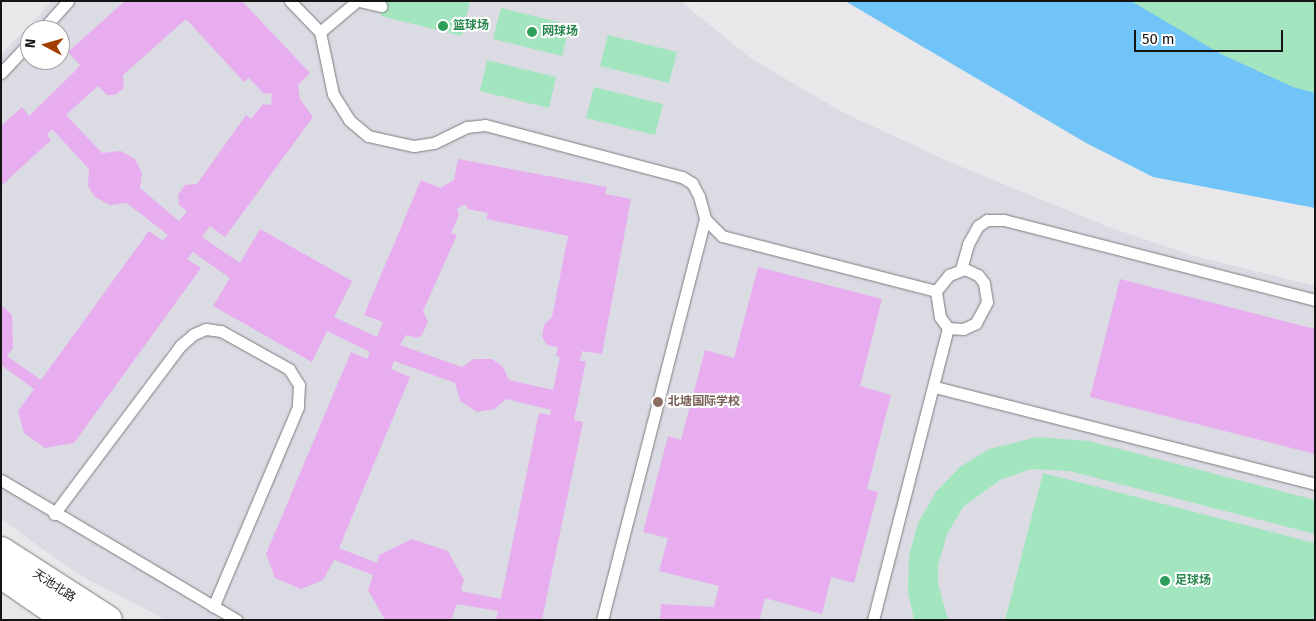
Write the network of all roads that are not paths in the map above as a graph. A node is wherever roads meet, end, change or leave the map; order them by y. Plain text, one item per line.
1 (68, 1) edge
2 (290, 1) edge
3 (358, 1) edge
4 (381, 6) dead end
5 (51, 20) edge
6 (320, 32) junction
7 (20, 53) edge
8 (1, 73) edge
9 (705, 219) junction
10 (961, 269) junction
11 (936, 291) junction
12 (1315, 300) edge
13 (948, 328) junction
14 (935, 387) junction
15 (1, 480) edge
16 (1315, 484) edge
17 (54, 514) junction
18 (1, 551) edge
19 (1, 574) edge
20 (213, 607) junction
21 (68, 620) edge
22 (108, 620) edge
23 (236, 620) edge
24 (602, 620) edge
25 (873, 620) edge

1 - 5 lane
2 - 6 lane
3 - 4 lane
3 - 6 lane
6 - 9 lane
7 - 8 lane
9 - 11 lane
9 - 24 lane
10 - 11 lane
10 - 12 lane
10 - 13 lane
11 - 13 lane
13 - 14 lane
14 - 16 lane
14 - 25 lane
15 - 17 lane
17 - 20 lane
17 - 20 lane
18 - 22 street, 天池北路
19 - 21 street, 天池北路
20 - 23 lane

